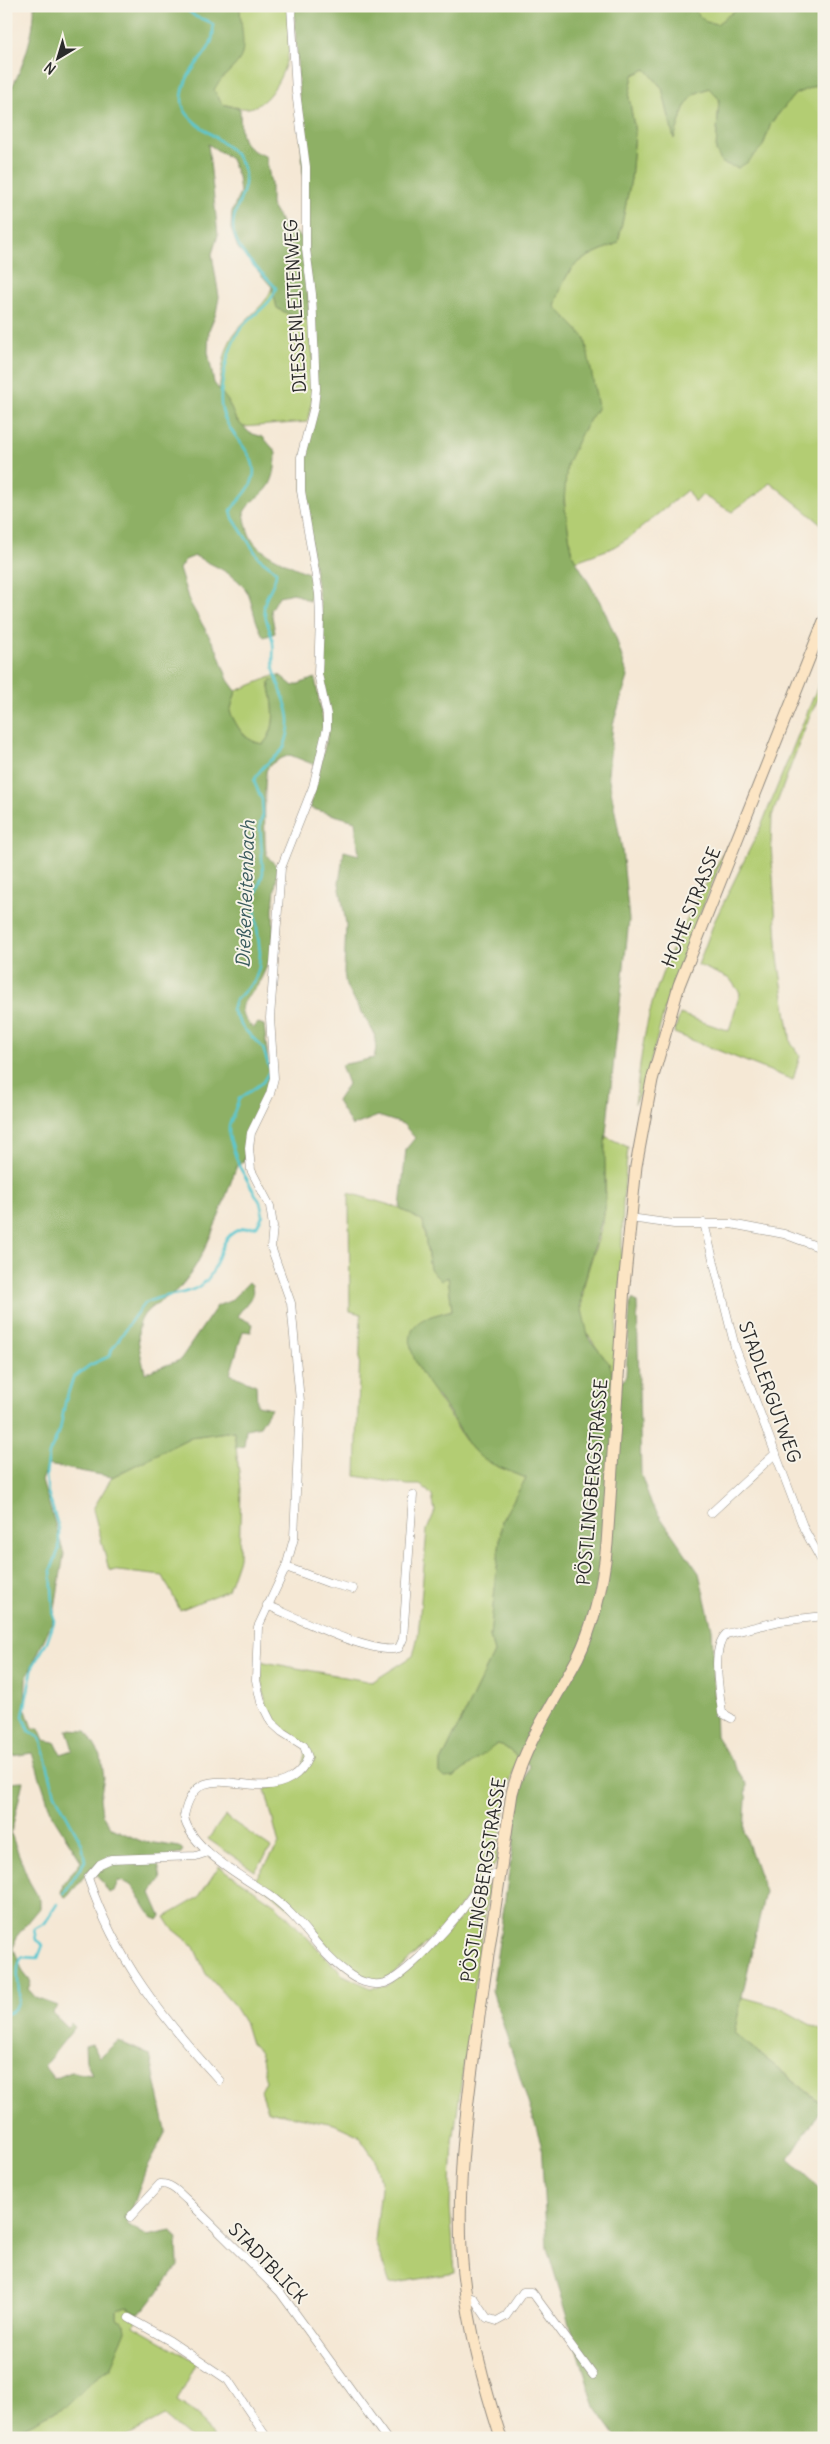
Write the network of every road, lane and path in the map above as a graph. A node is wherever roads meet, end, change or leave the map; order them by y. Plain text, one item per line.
1 (291, 6) edge
2 (824, 621) edge
3 (630, 1218) junction
4 (704, 1224) junction
5 (824, 1249) edge
6 (776, 1453) junction
7 (413, 1495) dead end
8 (711, 1513) dead end
9 (824, 1565) edge
10 (286, 1567) junction
11 (353, 1589) dead end
12 (267, 1605) junction
13 (824, 1616) edge
14 (731, 1718) dead end
15 (208, 1852) junction
16 (500, 1874) junction
17 (220, 2081) dead end
18 (130, 2218) dead end
19 (466, 2296) junction
20 (129, 2318) dead end
21 (594, 2375) dead end
22 (267, 2438) edge
23 (386, 2438) edge
24 (501, 2438) edge

1 - 10 street, DIESSENLEITENWEG
2 - 3 main road, HOHE STRASSE
3 - 4 street
3 - 16 main road, PÖSTLINGBERGSTRASSE
4 - 5 street
4 - 6 street, STADLERGUTWEG
6 - 8 street
6 - 9 street, STADLERGUTWEG
7 - 12 street
10 - 11 street
10 - 12 street, DIESSENLEITENWEG
12 - 15 street, DIESSENLEITENWEG
13 - 14 street
15 - 16 street, DIESSENLEITENWEG
15 - 17 street
16 - 19 main road, PÖSTLINGBERGSTRASSE
18 - 23 street, STADTBLICK
19 - 21 street
19 - 24 main road, PÖSTLINGBERGSTRASSE
20 - 22 street

